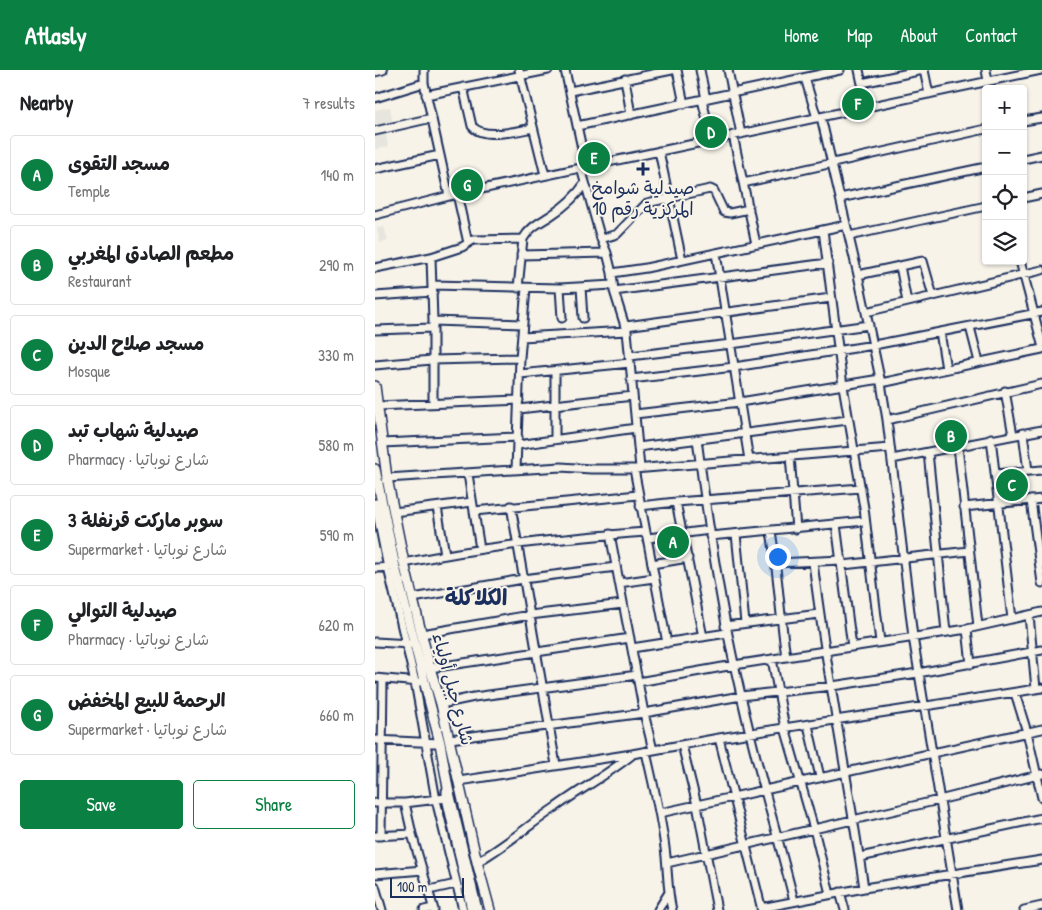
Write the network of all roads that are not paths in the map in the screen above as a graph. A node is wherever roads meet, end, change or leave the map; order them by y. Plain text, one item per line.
1 (383, 70) edge
2 (424, 70) edge
3 (548, 70) edge
4 (565, 70) edge
5 (672, 70) edge
6 (677, 70) edge
7 (700, 70) edge
8 (728, 70) edge
9 (840, 70) edge
10 (859, 70) edge
11 (923, 70) edge
12 (986, 70) edge
13 (1041, 70) edge
14 (909, 71) edge
15 (375, 72) edge
16 (1027, 72) edge
17 (520, 73) edge
18 (805, 78) junction
19 (625, 79) junction
20 (424, 83) junction
21 (862, 83) junction
22 (986, 84) edge
23 (463, 87) junction
24 (570, 91) junction
25 (732, 94) junction
26 (929, 94) junction
27 (427, 95) junction
28 (375, 98) edge
29 (704, 100) junction
30 (684, 104) junction
31 (867, 107) junction
32 (631, 115) junction
33 (818, 117) junction
34 (432, 118) junction
35 (1042, 118) edge
36 (1027, 120) edge
37 (577, 126) junction
38 (533, 128) junction
39 (982, 130) edge
40 (375, 131) edge
41 (737, 135) junction
42 (712, 140) junction
43 (659, 151) junction
44 (440, 155) junction
45 (1042, 156) edge
46 (1027, 158) edge
47 (831, 164) junction
48 (583, 167) junction
49 (982, 168) edge
50 (375, 169) edge
51 (545, 175) junction
52 (585, 183) junction
53 (743, 183) junction
54 (457, 194) junction
55 (1042, 194) edge
56 (449, 196) junction
57 (669, 197) junction
58 (1027, 197) edge
59 (840, 198) junction
60 (982, 207) edge
61 (749, 209) junction
62 (375, 215) edge
63 (846, 225) junction
64 (823, 230) junction
65 (849, 236) junction
66 (523, 239) junction
67 (601, 239) junction
68 (468, 243) junction
69 (756, 244) junction
70 (607, 253) junction
71 (715, 253) junction
72 (521, 255) junction
73 (431, 257) junction
74 (682, 260) junction
75 (827, 263) junction
76 (1021, 265) edge
77 (900, 266) junction
78 (375, 268) edge
79 (1042, 270) edge
80 (612, 273) junction
81 (1023, 274) junction
82 (858, 275) junction
83 (720, 278) junction
84 (581, 287) junction
85 (522, 288) junction
86 (560, 288) junction
87 (613, 288) junction
88 (433, 289) junction
89 (375, 296) edge
90 (933, 296) junction
91 (831, 298) junction
92 (907, 302) junction
93 (726, 312) junction
94 (866, 312) junction
95 (1038, 312) edge
96 (562, 318) dead end
97 (583, 318) dead end
98 (433, 324) junction
99 (522, 324) junction
100 (869, 325) junction
101 (970, 327) junction
102 (627, 328) junction
103 (375, 330) edge
104 (835, 330) junction
105 (940, 332) junction
106 (522, 337) junction
107 (731, 344) junction
108 (1042, 344) edge
109 (873, 345) junction
110 (1042, 349) edge
111 (838, 350) junction
112 (520, 358) junction
113 (630, 359) junction
114 (432, 360) junction
115 (979, 362) junction
116 (375, 365) edge
117 (734, 367) junction
118 (947, 369) junction
119 (555, 371) junction
120 (520, 374) junction
121 (631, 379) junction
122 (880, 381) junction
123 (1042, 384) edge
124 (375, 386) edge
125 (843, 386) junction
126 (1005, 391) junction
127 (633, 396) junction
128 (519, 400) junction
129 (740, 402) junction
130 (433, 403) junction
131 (554, 405) junction
132 (377, 406) junction
133 (519, 409) junction
134 (635, 414) junction
135 (848, 420) junction
136 (887, 420) junction
137 (636, 428) junction
138 (1042, 430) edge
139 (745, 433) junction
140 (1023, 433) junction
141 (1013, 434) junction
142 (991, 438) junction
143 (555, 439) junction
144 (697, 439) junction
145 (518, 441) junction
146 (382, 443) junction
147 (638, 447) junction
148 (958, 447) junction
149 (890, 448) junction
150 (854, 451) junction
151 (928, 452) junction
152 (789, 456) junction
153 (892, 458) junction
154 (749, 460) junction
155 (700, 464) junction
156 (637, 468) junction
157 (516, 470) junction
158 (1042, 470) edge
159 (375, 471) edge
160 (1028, 471) junction
161 (468, 474) junction
162 (995, 474) junction
163 (387, 478) junction
164 (861, 488) junction
165 (793, 494) junction
166 (638, 495) junction
167 (1042, 499) edge
168 (706, 500) junction
169 (1031, 500) junction
170 (472, 502) junction
171 (676, 502) junction
172 (999, 503) junction
173 (375, 504) edge
174 (437, 506) junction
175 (511, 506) junction
176 (640, 506) junction
177 (965, 507) junction
178 (474, 510) junction
179 (394, 512) junction
180 (379, 516) edge
181 (865, 521) junction
182 (837, 524) junction
183 (795, 529) junction
184 (771, 531) junction
185 (683, 533) junction
186 (710, 533) junction
187 (610, 534) junction
188 (737, 534) junction
189 (647, 535) junction
190 (517, 544) junction
191 (480, 549) junction
192 (969, 551) junction
193 (445, 554) junction
194 (937, 554) junction
195 (688, 558) junction
196 (903, 558) junction
197 (813, 562) junction
198 (842, 562) junction
199 (871, 562) junction
200 (404, 563) junction
201 (776, 563) junction
202 (652, 564) junction
203 (391, 567) junction
204 (616, 567) junction
205 (375, 568) edge
206 (654, 578) junction
207 (523, 579) junction
208 (619, 583) junction
209 (1042, 583) edge
210 (413, 598) junction
211 (623, 604) junction
212 (1042, 612) edge
213 (819, 614) junction
214 (530, 615) junction
215 (1029, 615) junction
216 (780, 619) junction
217 (1012, 619) junction
218 (745, 623) junction
219 (978, 626) junction
220 (967, 628) junction
221 (726, 629) junction
222 (946, 632) junction
223 (422, 634) junction
224 (703, 637) junction
225 (913, 637) junction
226 (630, 638) junction
227 (375, 642) edge
228 (880, 642) junction
229 (667, 643) junction
230 (410, 644) junction
231 (852, 647) junction
232 (632, 648) junction
233 (826, 650) junction
234 (1042, 650) edge
235 (1032, 651) junction
236 (536, 652) junction
237 (786, 657) junction
238 (772, 659) junction
239 (971, 664) junction
240 (734, 665) junction
241 (430, 668) junction
242 (918, 673) junction
243 (637, 678) junction
244 (379, 679) edge
245 (419, 682) junction
246 (832, 686) junction
247 (543, 689) junction
248 (1039, 689) edge
249 (778, 692) junction
250 (1015, 693) junction
251 (741, 696) junction
252 (441, 704) junction
253 (924, 708) junction
254 (644, 713) junction
255 (378, 718) edge
256 (838, 720) junction
257 (549, 725) junction
258 (808, 725) junction
259 (785, 728) junction
260 (1042, 728) edge
261 (1027, 732) junction
262 (750, 733) junction
263 (719, 738) junction
264 (450, 739) junction
265 (378, 740) edge
266 (426, 743) junction
267 (440, 743) junction
268 (682, 744) junction
269 (649, 751) junction
270 (932, 753) junction
271 (632, 754) junction
272 (556, 765) junction
273 (846, 771) junction
274 (1039, 775) edge
275 (820, 777) junction
276 (459, 781) junction
277 (800, 782) junction
278 (447, 786) junction
279 (765, 790) junction
280 (733, 796) junction
281 (446, 798) junction
282 (1042, 798) edge
283 (436, 800) junction
284 (939, 800) junction
285 (378, 803) edge
286 (405, 803) junction
287 (697, 805) junction
288 (660, 812) junction
289 (1042, 818) edge
290 (854, 819) junction
291 (814, 829) junction
292 (412, 834) junction
293 (378, 836) edge
294 (779, 837) junction
295 (946, 838) junction
296 (745, 845) junction
297 (707, 854) junction
298 (860, 857) junction
299 (1042, 860) edge
300 (477, 862) junction
301 (667, 863) junction
302 (423, 870) junction
303 (375, 874) edge
304 (953, 874) junction
305 (456, 884) junction
306 (375, 886) edge
307 (864, 888) junction
308 (429, 890) junction
309 (840, 892) junction
310 (668, 894) junction
311 (830, 894) junction
312 (794, 901) junction
313 (1042, 906) edge
314 (433, 909) edge
315 (761, 909) edge
316 (381, 910) edge
317 (424, 910) edge
318 (463, 910) edge
319 (471, 910) edge
320 (477, 910) edge
321 (490, 910) edge
322 (658, 910) edge
323 (672, 910) edge
324 (717, 910) edge
325 (845, 910) edge
326 (958, 910) edge
327 (1024, 910) edge

1 - 15 street
2 - 20 street
3 - 17 street
4 - 24 street
5 - 19 street
6 - 30 street
7 - 29 street
8 - 25 street
9 - 18 street
10 - 21 street
11 - 14 street
11 - 26 street
12 - 22 street
13 - 16 street
14 - 21 street
16 - 22 street
17 - 23 street
17 - 38 street
18 - 25 street
18 - 33 street
19 - 24 street
19 - 32 street
20 - 27 street
20 - 28 street
21 - 31 street
22 - 26 street
23 - 27 street
23 - 38 street
24 - 37 street
25 - 29 street
25 - 41 street
26 - 31 street
27 - 34 street
29 - 30 street
29 - 42 street
30 - 32 street
31 - 33 street
32 - 37 street
33 - 41 street
33 - 47 street
34 - 40 street
34 - 44 street
35 - 36 street
37 - 48 street
38 - 51 street
39 - 47 street
41 - 42 street
41 - 53 street
42 - 43 street
43 - 48 street
43 - 57 street
44 - 50 street
44 - 56 street
45 - 46 street
47 - 53 street
47 - 59 street
48 - 51 street
48 - 52 street
49 - 59 street
51 - 54 street
52 - 66 street
52 - 67 street
53 - 61 street
54 - 56 street
54 - 68 street
55 - 58 street
56 - 62 street
57 - 61 street
57 - 67 street
57 - 74 street
59 - 63 street
60 - 65 street
61 - 69 street
63 - 64 street
63 - 65 street
64 - 69 street
64 - 75 street
65 - 82 street
66 - 68 street
66 - 72 street
67 - 70 street
68 - 73 street
69 - 71 street
70 - 72 street
70 - 80 street
71 - 74 street
71 - 83 street
72 - 85 street
73 - 78 street
73 - 88 street
74 - 80 street
75 - 83 street
75 - 91 street
76 - 81 street
77 - 82 street
77 - 90 street
77 - 92 street
79 - 81 street
80 - 87 street
81 - 90 street
81 - 95 street
82 - 94 street
83 - 87 street
83 - 93 street
84 - 86 street
84 - 87 street
84 - 97 street
85 - 86 street
85 - 88 street
85 - 99 street
86 - 96 street
87 - 102 street
88 - 89 street
88 - 98 street
90 - 92 street
91 - 93 street
91 - 104 street
92 - 94 street
93 - 102 street
93 - 107 street
94 - 100 street
95 - 101 street
95 - 108 street
98 - 99 street
98 - 103 street
98 - 114 street
99 - 106 street
100 - 104 street
100 - 109 street
101 - 105 street
101 - 115 street
102 - 106 street
102 - 113 street
104 - 107 street
104 - 111 street
105 - 109 street
105 - 118 street
106 - 112 street
107 - 113 street
107 - 117 street
109 - 111 street
109 - 122 street
110 - 115 street
111 - 117 street
111 - 125 street
112 - 114 street
112 - 120 street
113 - 119 street
113 - 121 street
114 - 116 street
114 - 130 street
115 - 118 street
117 - 121 street
117 - 129 street
118 - 122 street
119 - 120 street
119 - 131 street
120 - 128 street
121 - 127 street
122 - 125 street
122 - 136 street
123 - 126 street
124 - 132 main road, شارع جبل أولياء
125 - 129 street
125 - 135 street
126 - 136 street
126 - 141 street
127 - 131 street
127 - 134 street
128 - 130 street
128 - 133 street
129 - 134 street
129 - 139 street
130 - 132 street
131 - 133 street
131 - 143 street
132 - 146 main road, شارع جبل أولياء
133 - 145 street
134 - 137 street
135 - 139 street
135 - 150 street
136 - 149 street
137 - 143 street
137 - 147 street
138 - 140 street
139 - 144 street
139 - 154 street
140 - 141 street
140 - 160 street
141 - 142 street
142 - 148 street
142 - 162 street
143 - 145 street
144 - 147 street
144 - 155 street
145 - 146 street
145 - 157 street
146 - 163 main road, شارع جبل أولياء
147 - 156 street
148 - 151 street
148 - 177 street
149 - 150 street
149 - 153 street
150 - 152 street
150 - 164 street
151 - 153 street
151 - 194 street
152 - 154 street
152 - 165 street
153 - 196 street
154 - 155 street
155 - 156 street
155 - 168 street
156 - 157 street
156 - 166 street
157 - 161 street
158 - 160 street
159 - 180 main road, شارع جبل أولياء
160 - 162 street
161 - 163 street
161 - 170 street
162 - 172 street
163 - 179 main road, شارع جبل أولياء
164 - 165 street
164 - 181 street
165 - 168 street
165 - 183 street
166 - 175 street
166 - 176 street
167 - 169 street
168 - 171 street
168 - 186 street
169 - 172 street
169 - 209 street
170 - 174 street
170 - 178 street
171 - 176 street
171 - 185 street
172 - 177 street
172 - 217 street
173 - 180 street
174 - 179 street
174 - 193 street
175 - 178 street
175 - 190 street
176 - 189 street
177 - 192 street
178 - 191 street
179 - 200 main road, شارع جبل أولياء
180 - 203 main road, شارع جبل أولياء
181 - 182 street
181 - 199 street
182 - 183 street
182 - 198 street
183 - 184 street
184 - 188 street
184 - 201 street
185 - 186 street
185 - 189 street
185 - 195 street
186 - 188 street
186 - 221 street
187 - 189 street
187 - 190 street
187 - 204 street
188 - 218 street
189 - 202 street
190 - 191 street
190 - 207 street
191 - 193 street
192 - 194 street
192 - 219 street
193 - 200 street
194 - 196 street
194 - 222 street
195 - 202 street
195 - 224 street
196 - 199 street
196 - 225 street
197 - 198 street
197 - 201 street
197 - 213 street
198 - 199 street
198 - 231 street
199 - 228 street
200 - 210 main road, شارع جبل أولياء
201 - 216 street
202 - 206 street
203 - 205 street
203 - 230 main road, شارع جبل أولياء
204 - 207 street
204 - 208 street
206 - 208 street
206 - 229 street
207 - 210 street
207 - 214 street
208 - 211 street
210 - 223 main road, شارع جبل أولياء
211 - 214 street
211 - 226 street
212 - 215 street
213 - 216 street
213 - 233 street
214 - 223 street
214 - 236 street
215 - 217 street
215 - 235 street
216 - 218 street
216 - 237 street
217 - 219 street
218 - 221 street
219 - 220 street
220 - 222 street
220 - 239 street
221 - 224 street
221 - 240 street
222 - 225 street
223 - 241 main road, شارع جبل أولياء
224 - 229 street
225 - 228 street
225 - 242 street
226 - 232 street
226 - 236 street
227 - 230 street
228 - 231 street
229 - 232 street
230 - 245 main road, شارع جبل أولياء
231 - 233 street
232 - 243 street
233 - 237 street
233 - 246 street
234 - 235 street
235 - 239 street
235 - 248 street
236 - 241 street
236 - 247 street
237 - 238 street
238 - 240 street
238 - 249 street
239 - 242 street
240 - 243 street
240 - 251 street
241 - 252 main road, شارع جبل أولياء
242 - 246 street
242 - 253 street
243 - 247 street
243 - 254 street
244 - 245 street
244 - 255 street
245 - 266 street
245 - 267 main road, شارع جبل أولياء
246 - 249 street
246 - 256 street
247 - 252 street
247 - 257 street
248 - 250 street
249 - 251 street
249 - 259 street
250 - 253 street
250 - 261 street
251 - 254 street
251 - 262 street
252 - 264 main road, شارع جبل أولياء
253 - 256 street
253 - 270 street
254 - 257 street
254 - 269 street
255 - 265 street
256 - 258 street
256 - 273 street
257 - 264 street
257 - 272 street
258 - 259 street
258 - 275 street
259 - 262 street
259 - 277 street
260 - 261 street
261 - 270 street
261 - 274 street
262 - 263 street
262 - 279 street
263 - 268 street
263 - 280 street
264 - 276 main road, شارع جبل أولياء
265 - 266 street
265 - 285 street
266 - 267 street
266 - 283 street
267 - 278 main road, شارع جبل أولياء
268 - 269 street
268 - 287 street
269 - 271 street
269 - 288 street
270 - 273 street
270 - 284 street
271 - 272 street
271 - 300 street
272 - 276 street
273 - 275 street
273 - 290 street
274 - 282 street
274 - 284 street
275 - 277 street
276 - 300 main road, شارع جبل أولياء
277 - 279 street
277 - 291 street
278 - 281 street
278 - 320 main road, شارع جبل أولياء
279 - 280 street
279 - 294 street
280 - 287 street
280 - 296 street
281 - 283 street
281 - 319 street
283 - 286 street
283 - 305 street
284 - 290 street
284 - 295 street
285 - 286 street
285 - 293 street
286 - 292 street
287 - 288 street
287 - 297 street
288 - 301 street
289 - 295 street
290 - 291 street
290 - 298 street
291 - 294 street
291 - 311 street
292 - 293 street
292 - 302 street
294 - 296 street
294 - 312 street
295 - 298 street
295 - 304 street
296 - 297 street
296 - 315 street
297 - 301 street
297 - 324 street
298 - 307 street
299 - 304 street
300 - 321 main road, شارع جبل أولياء
301 - 310 street
302 - 303 street
302 - 308 street
304 - 307 street
304 - 326 street
305 - 308 street
305 - 318 street
306 - 316 street
307 - 309 street
308 - 314 street
309 - 311 street
309 - 325 street
310 - 322 street
310 - 323 street
311 - 312 street
312 - 315 street
313 - 327 street
314 - 317 street

